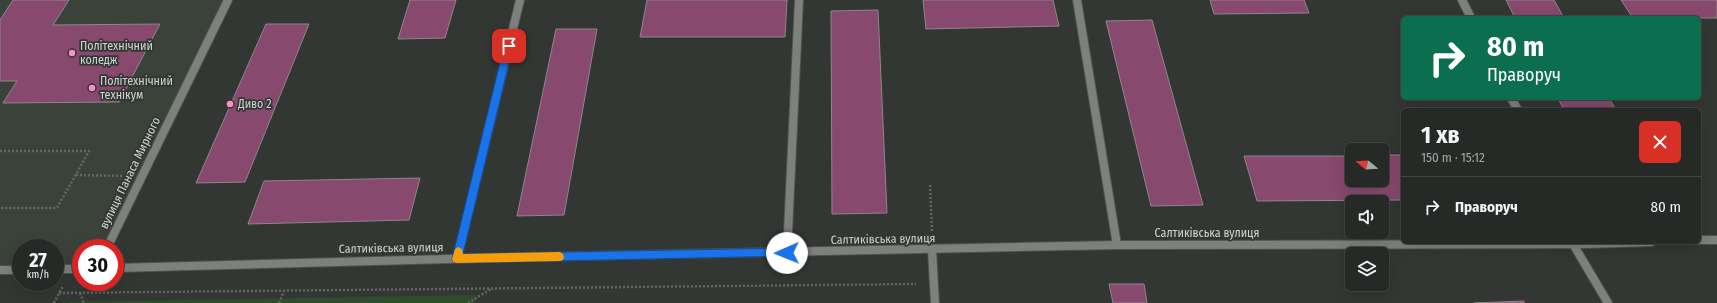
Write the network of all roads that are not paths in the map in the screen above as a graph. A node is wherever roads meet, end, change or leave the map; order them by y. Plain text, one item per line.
1 (228, 0) edge
2 (520, 0) edge
3 (798, 0) edge
4 (1077, 0) edge
5 (1462, 0) edge
6 (1470, 16) edge
7 (111, 239) edge
8 (1701, 240) edge
9 (1717, 240) edge
10 (1573, 244) joint
11 (1116, 245) junction
12 (932, 250) junction
13 (787, 253) junction
14 (457, 259) junction
15 (124, 268) edge
16 (0, 270) edge
17 (12, 270) edge
18 (934, 303) edge
19 (1608, 303) edge

1 - 7 street, вулиця Панаса Мирного
2 - 14 street
3 - 13 street
4 - 11 street
5 - 6 street
8 - 9 street
10 - 11 street, Салтиківська вулиця
10 - 19 street
11 - 12 street, Салтиківська вулиця
12 - 13 street, Салтиківська вулиця
12 - 18 street
13 - 14 street, Салтиківська вулиця
14 - 15 street, Салтиківська вулиця
16 - 17 street

